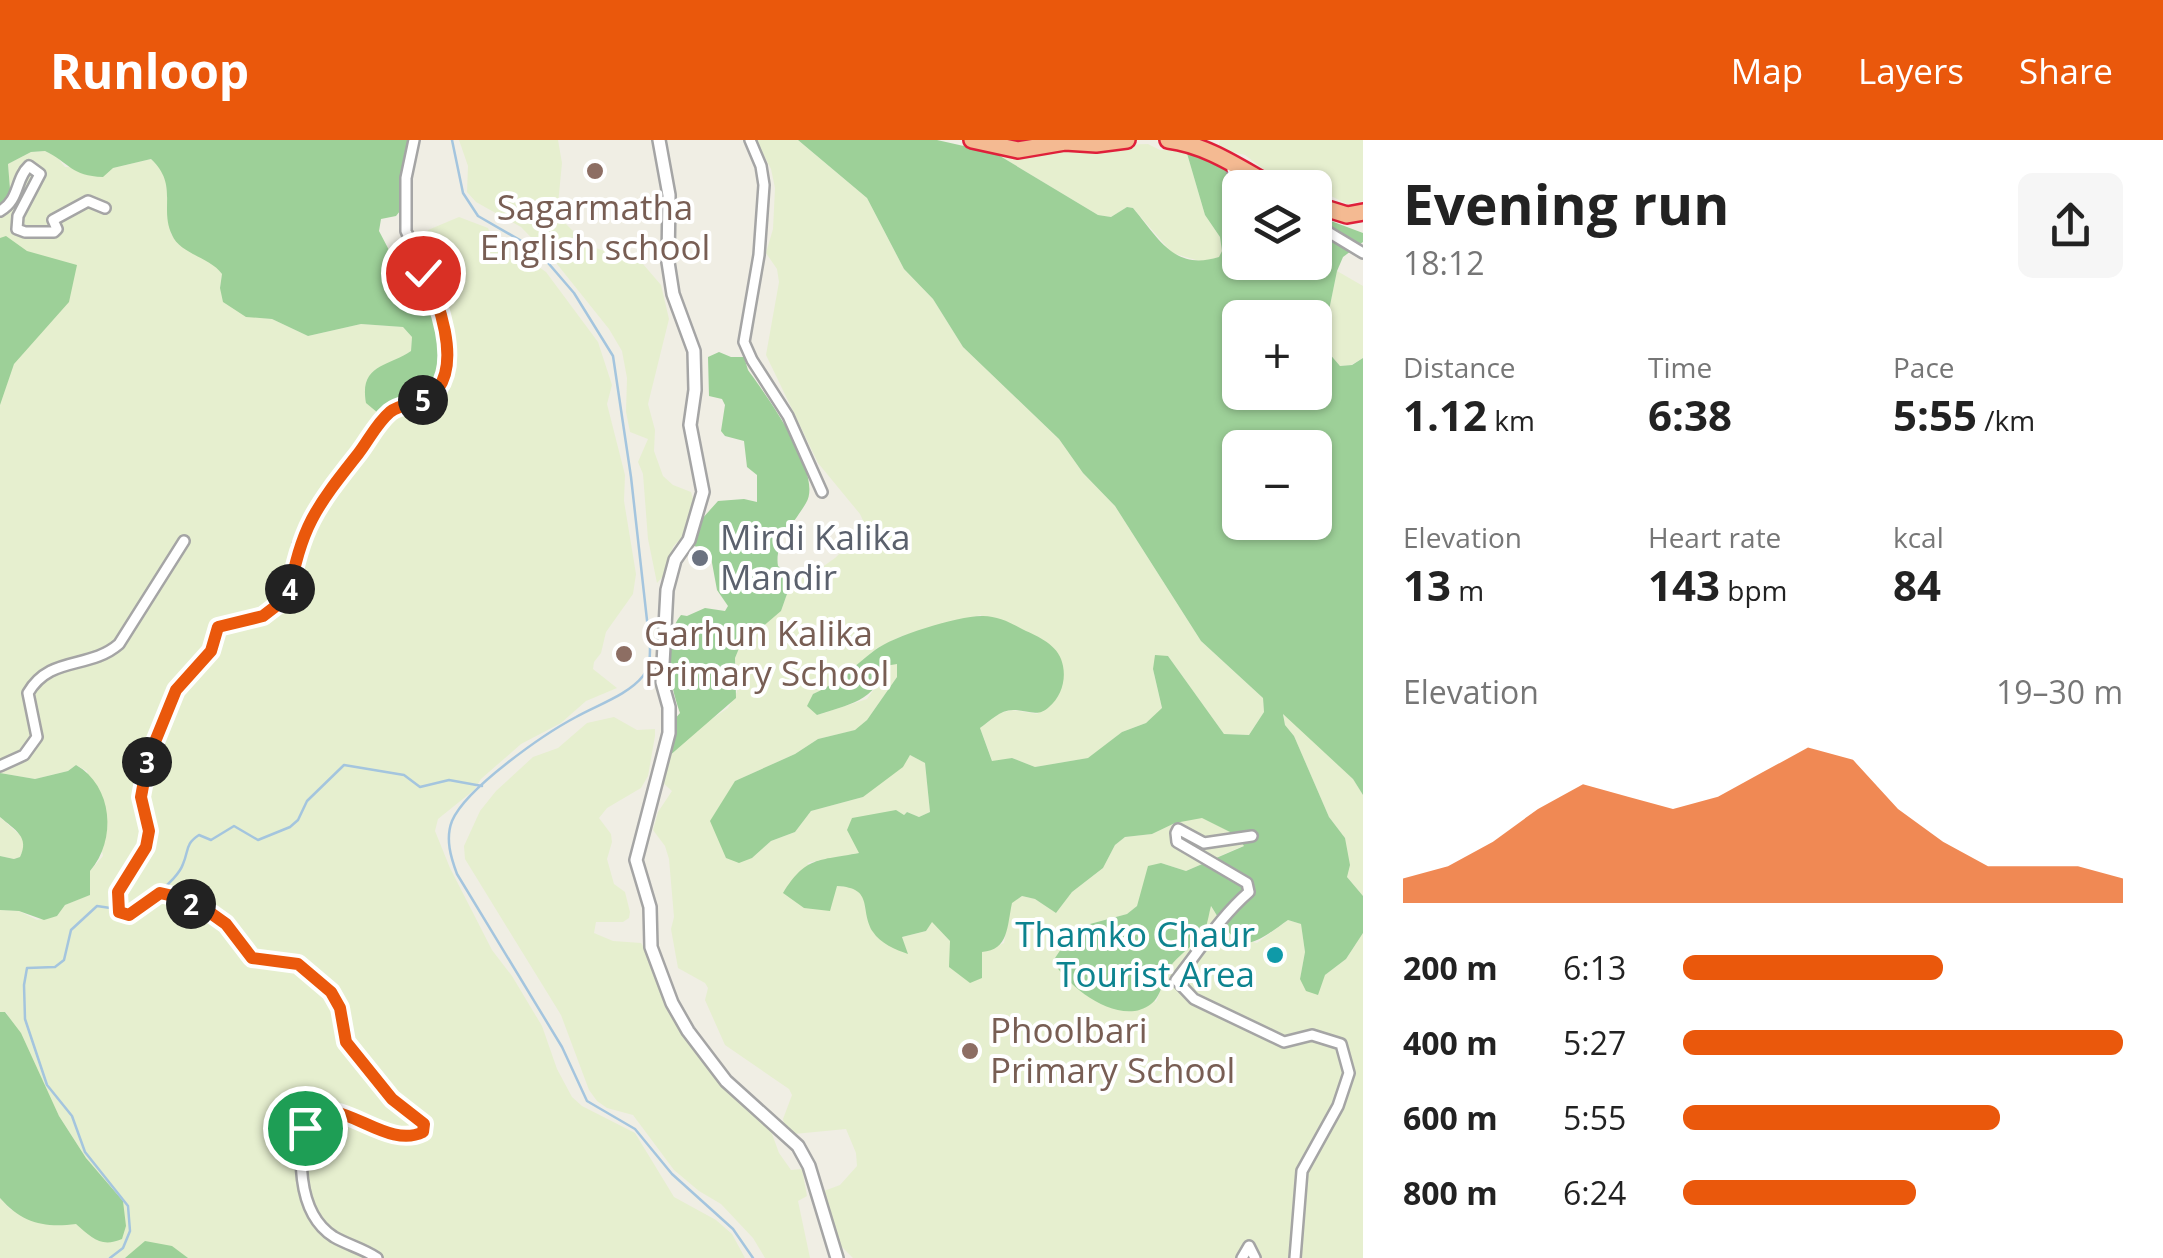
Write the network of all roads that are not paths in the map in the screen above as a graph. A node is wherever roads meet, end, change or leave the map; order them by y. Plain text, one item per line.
1 (414, 140) edge
2 (659, 140) edge
3 (750, 140) edge
4 (972, 140) edge
5 (1128, 140) edge
6 (1168, 140) edge
7 (1216, 154) junction
8 (1234, 170) edge
9 (1244, 170) edge
10 (105, 208) dead end
11 (0, 211) edge
12 (1332, 211) edge
13 (1363, 212) edge
14 (1332, 235) edge
15 (1363, 254) edge
16 (822, 492) dead end
17 (184, 541) dead end
18 (0, 766) edge
19 (1252, 836) dead end
20 (378, 1258) edge
21 (837, 1258) edge
22 (1242, 1258) edge
23 (1255, 1258) edge
24 (1295, 1258) edge

1 - 20 street
2 - 21 street
3 - 16 street
4 - 5 highway
6 - 7 highway
7 - 8 street
7 - 9 highway
10 - 11 street
12 - 13 highway
14 - 15 street
17 - 18 street
19 - 24 street
22 - 23 street

